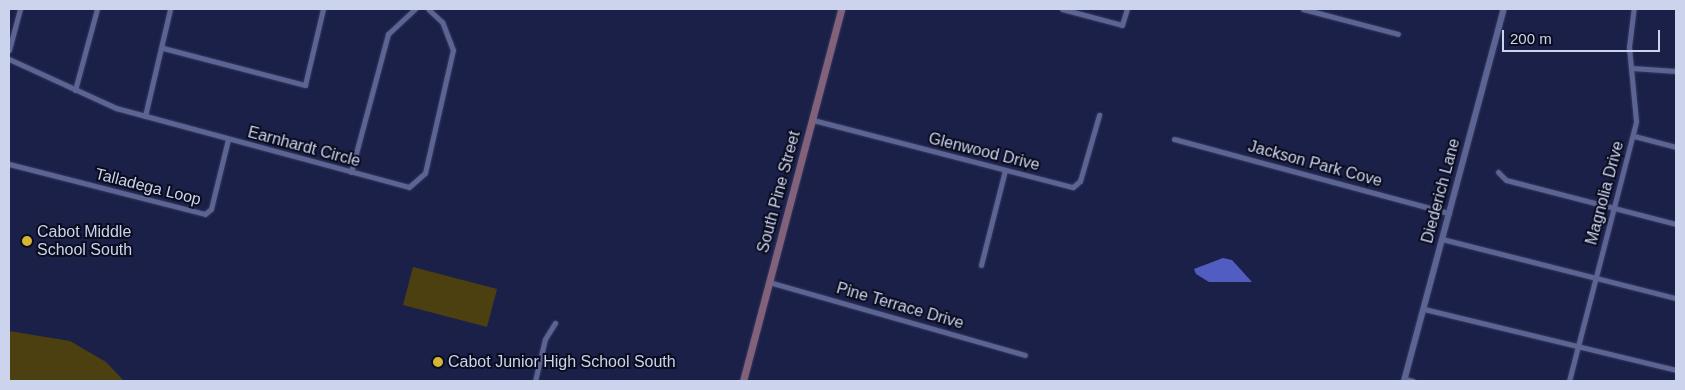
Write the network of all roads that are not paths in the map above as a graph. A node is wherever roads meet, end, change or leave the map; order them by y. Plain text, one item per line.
1 (20, 9) edge
2 (97, 9) edge
3 (170, 9) edge
4 (324, 9) edge
5 (415, 9) edge
6 (428, 9) edge
7 (841, 9) edge
8 (1062, 9) edge
9 (1126, 9) edge
10 (1303, 9) edge
11 (1504, 9) edge
12 (1634, 9) edge
13 (1398, 34) dead end
14 (163, 48) junction
15 (9, 50) edge
16 (9, 59) edge
17 (1632, 68) junction
18 (1676, 72) edge
19 (74, 90) junction
20 (1098, 115) dead end
21 (144, 116) junction
22 (812, 120) junction
23 (1634, 136) junction
24 (228, 139) junction
25 (1174, 139) dead end
26 (1676, 147) edge
27 (9, 164) edge
28 (1005, 170) junction
29 (351, 172) junction
30 (1498, 172) dead end
31 (1615, 207) junction
32 (1449, 213) junction
33 (1676, 224) edge
34 (1442, 239) junction
35 (980, 265) dead end
36 (1596, 278) junction
37 (770, 282) junction
38 (1676, 298) edge
39 (1424, 309) junction
40 (555, 323) dead end
41 (1577, 350) junction
42 (1025, 355) dead end
43 (1676, 370) edge
44 (1404, 380) edge
45 (534, 381) edge
46 (743, 381) edge
47 (1413, 381) edge
48 (1569, 381) edge

1 - 15 street
2 - 19 street
3 - 14 street
4 - 14 street
5 - 29 street
6 - 29 street, Earnhardt Circle
7 - 22 main road, South Pine Street
8 - 9 street
10 - 13 street
11 - 32 street, Diederich Lane
12 - 17 street, Magnolia Drive
14 - 21 street
16 - 19 street, Earnhardt Circle
17 - 18 street
17 - 23 street, Magnolia Drive
19 - 21 street, Earnhardt Circle
20 - 28 street, Glenwood Drive
21 - 24 street, Earnhardt Circle
22 - 28 street, Glenwood Drive
22 - 37 main road, South Pine Street
23 - 26 street
23 - 31 street, Magnolia Drive
24 - 27 street, Talladega Loop
24 - 29 street, Earnhardt Circle
25 - 32 street, Jackson Park Cove
28 - 35 street
30 - 31 street
31 - 33 street
31 - 36 street, Magnolia Drive
32 - 34 street, Diederich Lane
34 - 36 street
34 - 39 street, Diederich Lane
36 - 38 street
36 - 41 street, Magnolia Drive
37 - 42 street, Pine Terrace Drive
37 - 46 main road, South Pine Street
39 - 41 street
39 - 44 street, Diederich Lane
40 - 45 street
41 - 43 street
41 - 48 street, Magnolia Drive
44 - 47 street

